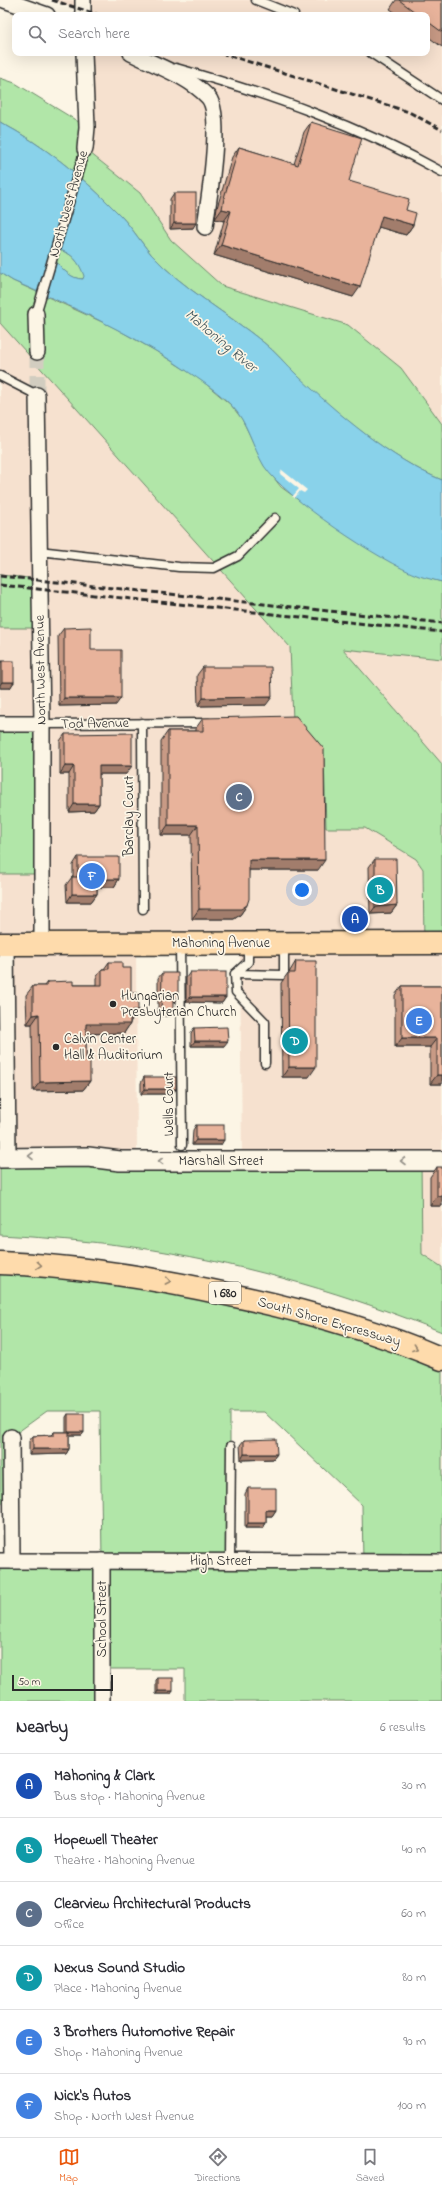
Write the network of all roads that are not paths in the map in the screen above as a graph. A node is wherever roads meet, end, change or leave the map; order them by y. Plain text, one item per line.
1 (4, 0) edge
2 (83, 0) edge
3 (256, 0) edge
4 (38, 12) edge
5 (83, 12) edge
6 (286, 12) edge
7 (84, 56) edge
8 (138, 56) edge
9 (376, 56) edge
10 (442, 100) edge
11 (85, 149) joint
12 (442, 172) edge
13 (205, 227) dead end
14 (36, 314) joint
15 (37, 352) tunnel mouth
16 (0, 376) edge
17 (37, 395) joint
18 (274, 518) dead end
19 (39, 551) junction
20 (219, 723) edge
21 (0, 724) edge
22 (42, 724) junction
23 (142, 724) junction
24 (143, 909) dead end
25 (180, 943) junction
26 (248, 943) junction
27 (284, 943) junction
28 (442, 943) edge
29 (3, 944) edge
30 (42, 944) junction
31 (236, 974) junction
32 (265, 1063) dead end
33 (182, 1145) dead end
34 (4, 1157) edge
35 (442, 1161) edge
36 (0, 1263) edge
37 (442, 1359) edge
38 (11, 1437) dead end
39 (231, 1446) dead end
40 (6, 1561) edge
41 (102, 1561) junction
42 (230, 1561) junction
43 (442, 1562) edge
44 (102, 1701) edge

1 - 4 street
2 - 5 street
3 - 6 lane
7 - 11 street, North West Avenue
8 - 12 lane
8 - 13 street
9 - 10 lane
11 - 14 lane, North West Avenue
14 - 15 street, North West Avenue
16 - 17 lane
17 - 19 street, North West Avenue
18 - 19 lane
19 - 22 street, North West Avenue
20 - 23 lane, Tod Avenue
21 - 22 street, Tod Avenue
22 - 23 lane, Tod Avenue
22 - 30 street, North West Avenue
23 - 24 lane, Barclay Court
25 - 26 main road, Mahoning Avenue
25 - 30 main road, Mahoning Avenue
25 - 33 lane, Wells Court
26 - 27 main road, Mahoning Avenue
26 - 31 lane
27 - 28 main road, Mahoning Avenue
27 - 31 lane
29 - 30 main road, Mahoning Avenue
29 - 34 street
31 - 32 lane
35 -> 34 street, Marshall Street
36 -> 37 main road, South Shore Expressway / I 680
38 - 40 street
39 - 42 lane
40 - 41 street, High Street
41 - 42 street, High Street
41 - 44 street, School Street
42 - 43 street, High Street

